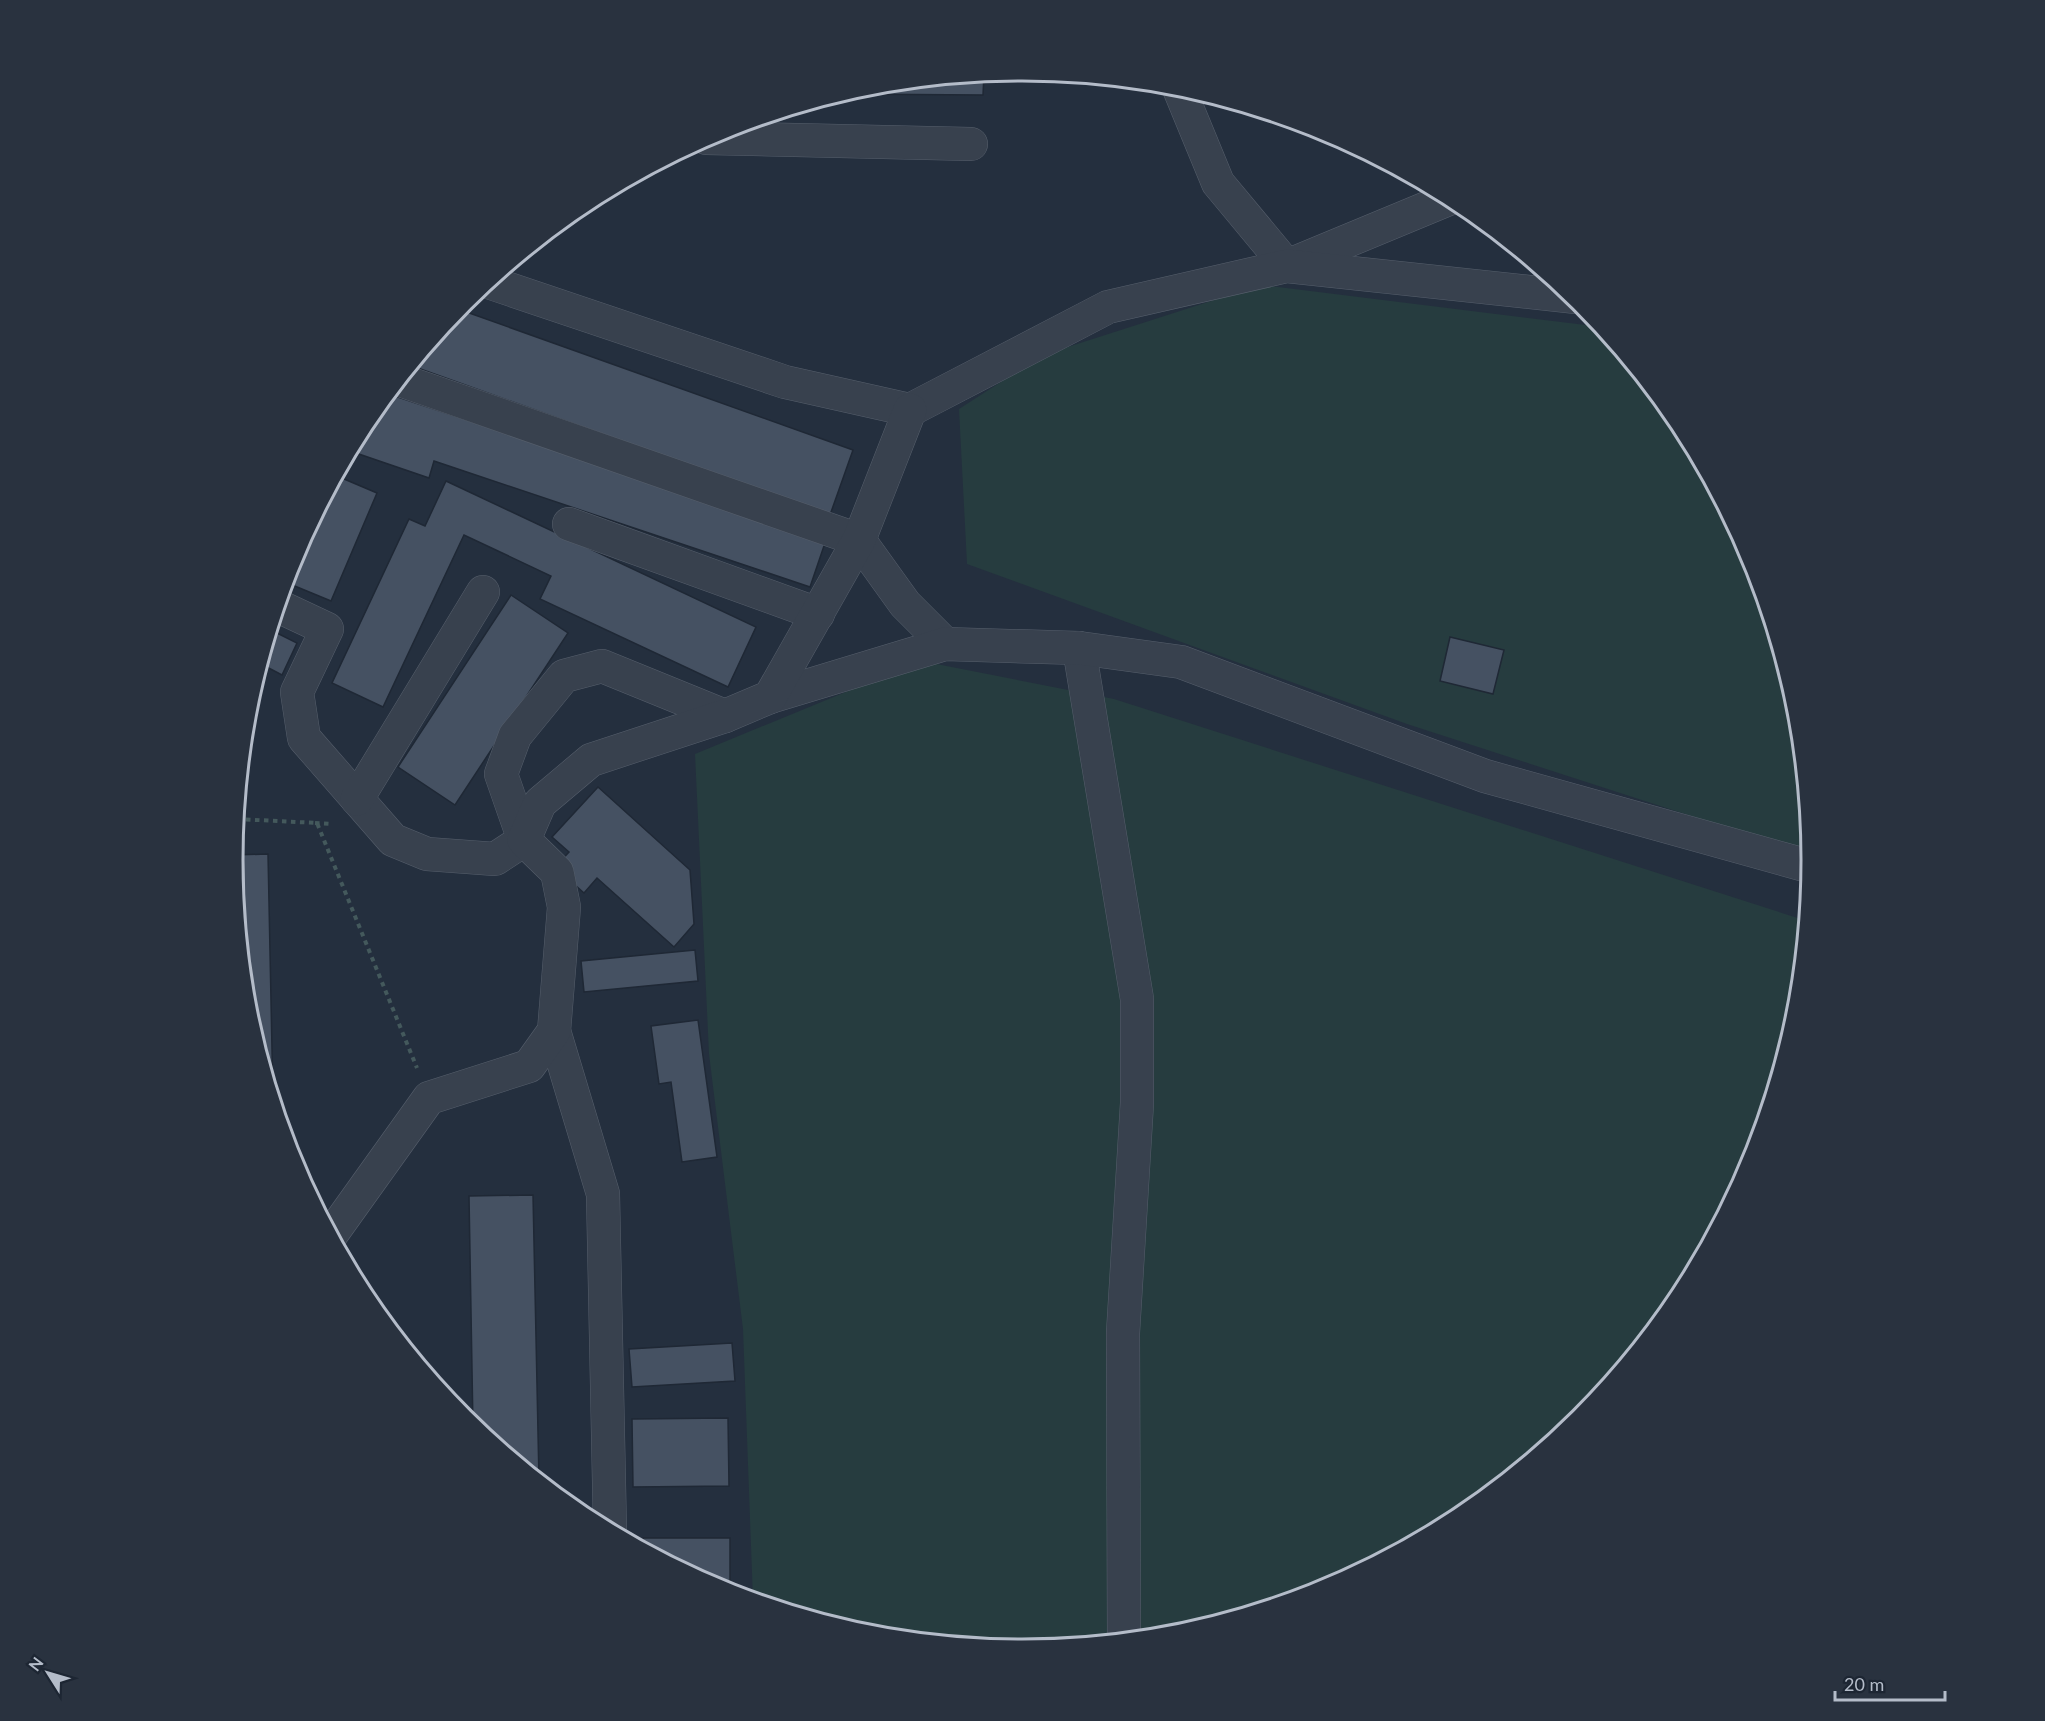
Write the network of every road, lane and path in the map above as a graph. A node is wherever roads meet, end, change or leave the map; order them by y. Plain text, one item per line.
1 (1183, 98) edge
2 (728, 138) edge
3 (971, 144) dead end
4 (1440, 202) edge
5 (1287, 266) junction
6 (497, 285) edge
7 (1559, 295) edge
8 (407, 382) edge
9 (910, 410) junction
10 (569, 524) dead end
11 (859, 540) junction
12 (483, 592) dead end
13 (284, 609) edge
14 (818, 614) junction
15 (945, 644) junction
16 (1079, 648) junction
17 (770, 697) junction
18 (724, 716) junction
19 (357, 799) junction
20 (245, 819) edge
21 (317, 823) junction
22 (382, 827) junction
23 (524, 840) junction
24 (1802, 864) edge
25 (555, 1031) junction
26 (429, 1098) junction
27 (336, 1229) edge
28 (610, 1522) edge
29 (1124, 1633) edge

1 - 5 street
2 - 3 street
4 - 5 street
5 - 7 street
5 - 9 street
6 - 9 street
8 - 11 street
9 - 11 street
10 - 14 street
11 - 14 street
11 - 15 street
12 - 19 street
13 - 19 street
14 - 17 street
15 - 16 street
15 - 17 street
16 - 24 street
16 - 29 street
17 - 18 street
18 - 23 street
18 - 23 street
19 - 22 street
20 - 21 path
21 - 22 path
21 - 26 path
22 - 23 street
23 - 25 street
25 - 26 street
25 - 28 street
26 - 27 street

